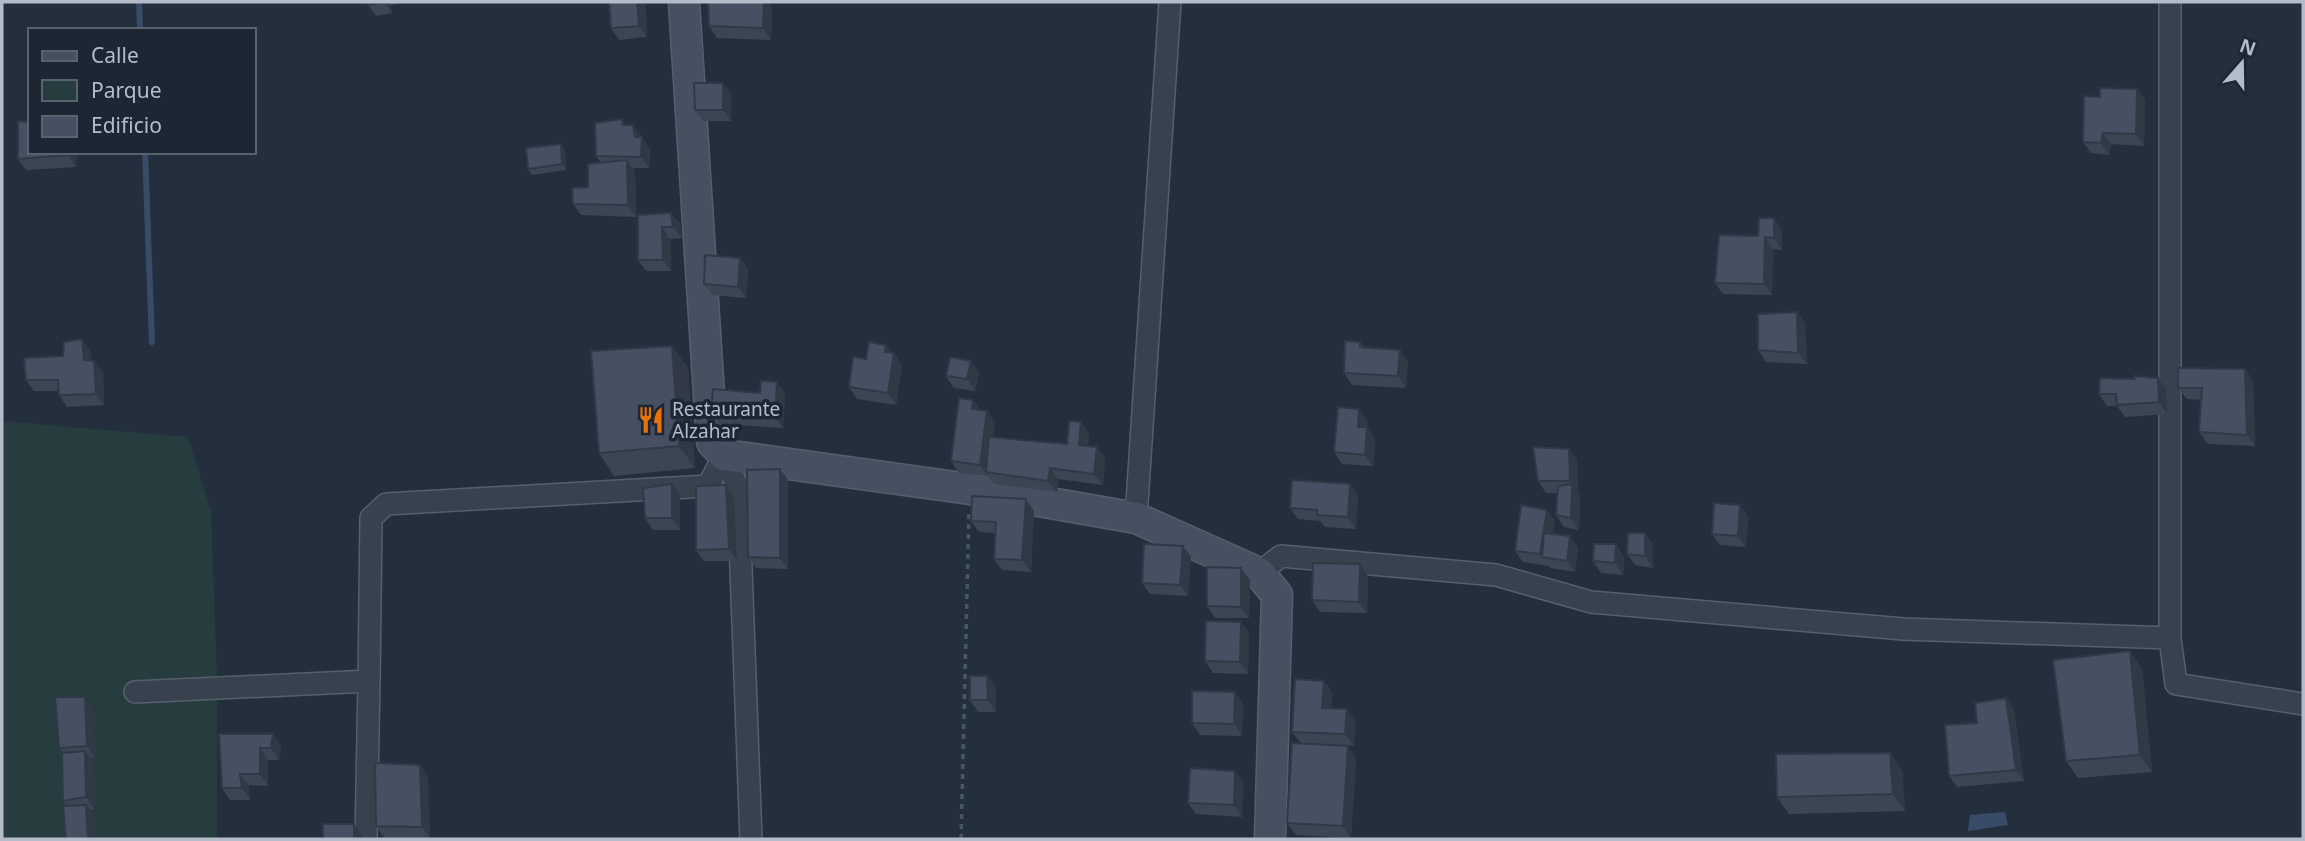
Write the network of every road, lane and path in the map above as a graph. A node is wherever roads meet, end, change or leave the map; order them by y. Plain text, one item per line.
1 (684, 2) edge
2 (1170, 2) edge
3 (2170, 2) edge
4 (724, 455) junction
5 (970, 489) junction
6 (1136, 518) junction
7 (1259, 573) junction
8 (2170, 638) junction
9 (369, 681) junction
10 (135, 692) dead end
11 (2303, 704) edge
12 (366, 839) edge
13 (751, 839) edge
14 (961, 839) edge
15 (1270, 839) edge

1 - 4 main road
2 - 6 street
3 - 8 street
4 - 5 main road
4 - 9 street
4 - 13 street
5 - 6 main road
5 - 14 path
6 - 7 main road
7 - 8 street
7 - 15 main road
8 - 11 street
9 - 10 street
9 - 12 street

